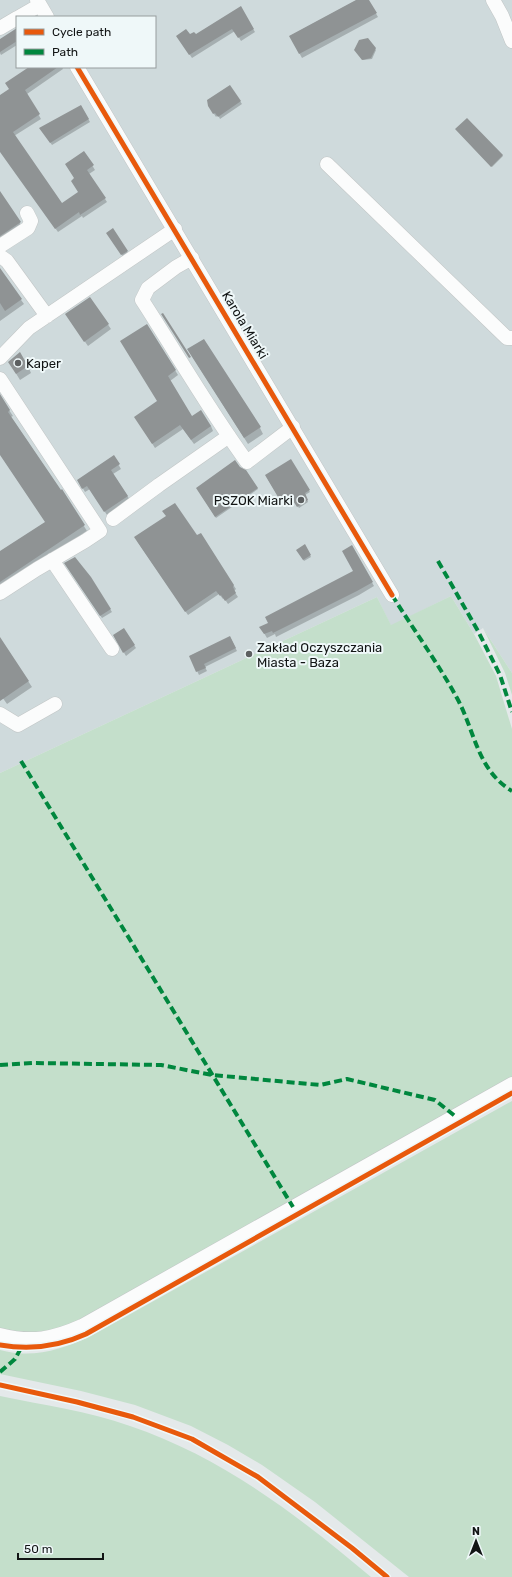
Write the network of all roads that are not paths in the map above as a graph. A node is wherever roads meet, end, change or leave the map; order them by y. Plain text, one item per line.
1 (493, 0) edge
2 (38, 2) edge
3 (20, 16) edge
4 (46, 16) edge
5 (16, 19) edge
6 (0, 28) edge
7 (512, 41) edge
8 (79, 68) edge
9 (327, 164) dead end
10 (27, 213) dead end
11 (175, 228) junction
12 (0, 246) edge
13 (0, 256) edge
14 (192, 258) junction
15 (47, 316) junction
16 (512, 338) edge
17 (0, 358) edge
18 (0, 379) edge
19 (293, 427) junction
20 (229, 436) junction
21 (112, 519) dead end
22 (52, 560) junction
23 (0, 594) edge
24 (392, 594) dead end
25 (112, 649) dead end
26 (55, 704) dead end
27 (0, 714) edge
28 (512, 1084) edge
29 (0, 1335) edge

1 - 7 street
2 - 3 street
2 - 4 street
5 - 6 street
8 - 11 street, Karola Miarki
9 - 16 street
10 - 12 street
11 - 14 street, Karola Miarki
11 - 15 street
13 - 15 street
14 - 19 street, Karola Miarki
14 - 20 street
15 - 17 street
18 - 22 street
19 - 20 street
19 - 24 street, Karola Miarki
20 - 21 street
22 - 23 street
22 - 25 street
26 - 27 street
28 - 29 street

